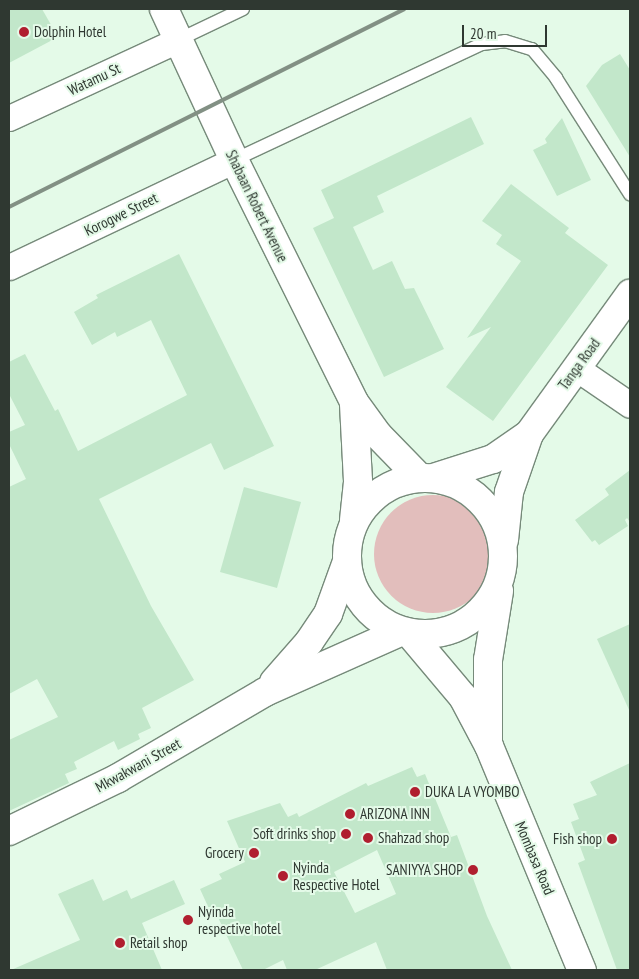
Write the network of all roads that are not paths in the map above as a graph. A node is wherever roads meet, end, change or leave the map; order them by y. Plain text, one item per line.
1 (164, 9) edge
2 (243, 9) edge
3 (178, 40) junction
4 (9, 118) edge
5 (234, 160) junction
6 (630, 194) edge
7 (9, 267) edge
8 (630, 294) edge
9 (576, 368) junction
10 (354, 402) junction
11 (630, 405) edge
12 (529, 434) junction
13 (428, 478) junction
14 (354, 520) junction
15 (504, 544) junction
16 (346, 564) junction
17 (500, 584) junction
18 (405, 633) junction
19 (265, 692) junction
20 (488, 746) junction
21 (9, 831) edge
22 (576, 968) edge

1 - 3 main road, Shabaan Robert Avenue
2 - 3 lane
3 - 4 street, Watamu St
3 - 5 main road, Shabaan Robert Avenue
5 - 6 lane
5 - 7 street, Korogwe Street
5 - 10 main road, Shabaan Robert Avenue
8 - 9 main road, Tanga Road
9 - 11 street
9 - 12 main road, Tanga Road
10 - 13 main road
10 - 14 main road
12 - 13 main road
12 - 15 main road
13 - 14 main road
13 - 15 main road
14 - 16 main road
15 - 17 main road
16 - 18 main road
16 - 19 main road
17 - 18 main road
17 - 20 main road, Mombasa Road
18 - 19 main road
18 - 20 main road, Mombasa Road
19 - 21 main road, Mkwakwani Street
20 - 22 main road, Mombasa Road

